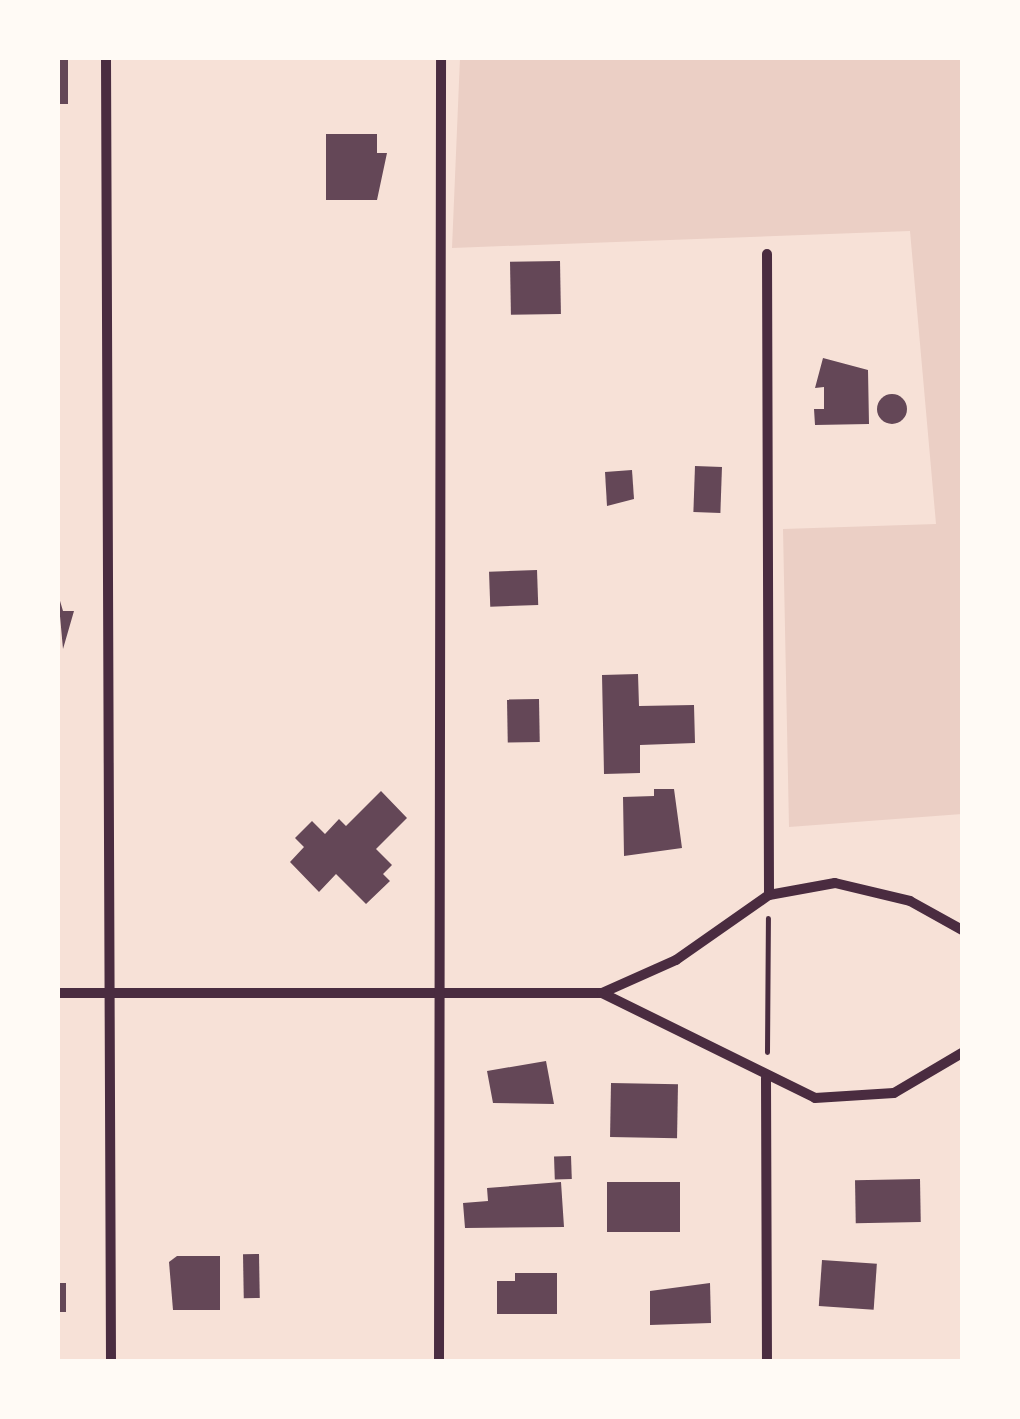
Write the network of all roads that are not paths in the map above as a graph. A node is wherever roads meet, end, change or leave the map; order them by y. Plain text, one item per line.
1 (106, 58) edge
2 (441, 58) edge
3 (767, 254) dead end
4 (769, 895) junction
5 (962, 930) edge
6 (58, 993) edge
7 (434, 993) junction
8 (107, 994) junction
9 (602, 994) junction
10 (962, 1052) edge
11 (766, 1078) junction
12 (111, 1362) edge
13 (438, 1362) edge
14 (767, 1362) edge

1 - 8 street
2 - 7 street
3 - 4 street
4 - 5 street
4 - 9 street
6 - 8 street
7 - 8 street
7 - 9 street
7 - 13 street
8 - 12 street
9 - 11 street
10 - 11 street
11 - 14 street

